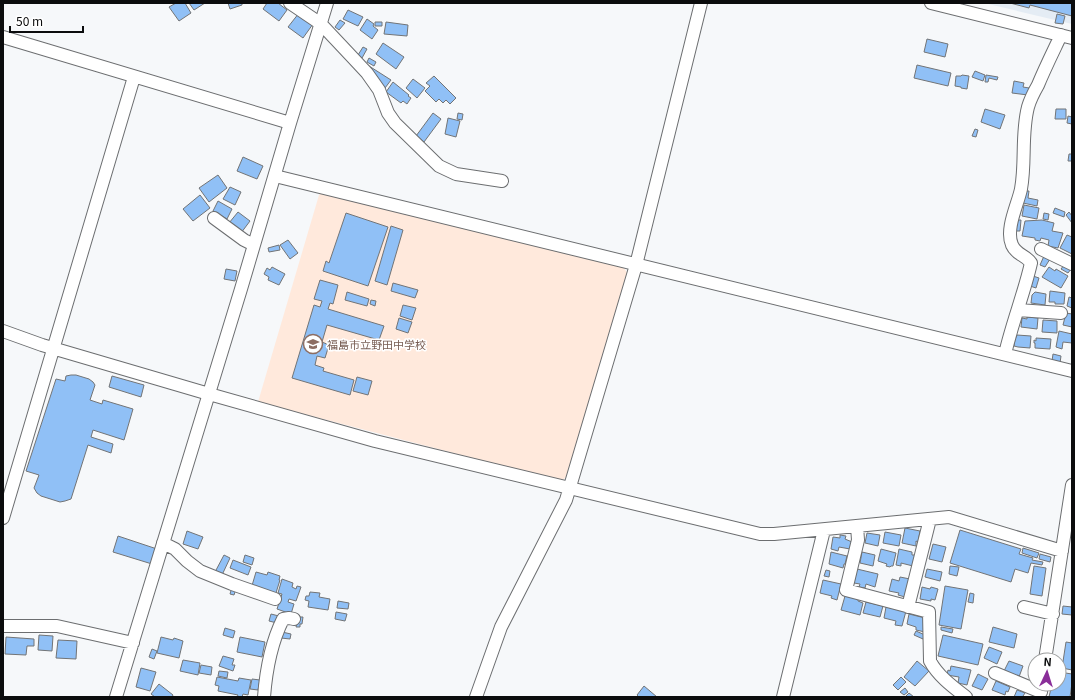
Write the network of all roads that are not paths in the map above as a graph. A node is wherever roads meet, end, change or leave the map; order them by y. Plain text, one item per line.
1 (290, 3) edge
2 (327, 3) edge
3 (701, 3) edge
4 (931, 3) edge
5 (321, 24) junction
6 (3, 37) edge
7 (1066, 37) edge
8 (134, 77) junction
9 (290, 123) junction
10 (274, 176) junction
11 (502, 181) dead end
12 (214, 218) dead end
13 (254, 245) junction
14 (1042, 249) dead end
15 (1072, 264) edge
16 (636, 265) junction
17 (1018, 310) junction
18 (1061, 313) dead end
19 (3, 331) edge
20 (54, 348) junction
21 (1005, 354) junction
22 (1072, 371) edge
23 (209, 394) junction
24 (1072, 485) edge
25 (570, 488) junction
26 (3, 518) edge
27 (930, 519) junction
28 (857, 526) junction
29 (824, 530) junction
30 (163, 543) junction
31 (1062, 551) junction
32 (275, 599) dead end
33 (908, 607) junction
34 (1024, 607) dead end
35 (1052, 614) junction
36 (294, 618) dead end
37 (3, 626) edge
38 (133, 643) junction
39 (1047, 652) edge
40 (995, 673) dead end
41 (1027, 686) edge
42 (116, 697) edge
43 (264, 697) edge
44 (476, 697) edge
45 (784, 697) edge
46 (966, 697) edge

1 - 5 street
2 - 5 street
3 - 16 street
4 - 7 street
5 - 9 street
5 - 11 street
6 - 8 street
7 - 17 street
8 - 9 street
8 - 20 street
9 - 10 street
10 - 13 street
10 - 16 street
12 - 13 street
13 - 23 street
14 - 15 street
16 - 21 street
16 - 25 street
17 - 18 street
17 - 21 street
19 - 20 street
20 - 23 street
20 - 26 street
21 - 22 street
23 - 25 street
23 - 30 street
24 - 31 street
25 - 29 street
25 - 44 street
27 - 28 street
27 - 31 street
27 - 33 street
28 - 29 street
28 - 33 street
29 - 45 street
30 - 32 street
30 - 38 street
31 - 35 street
33 - 46 street
34 - 35 street
35 - 39 street
36 - 43 street
37 - 38 street
38 - 42 street
40 - 41 street

